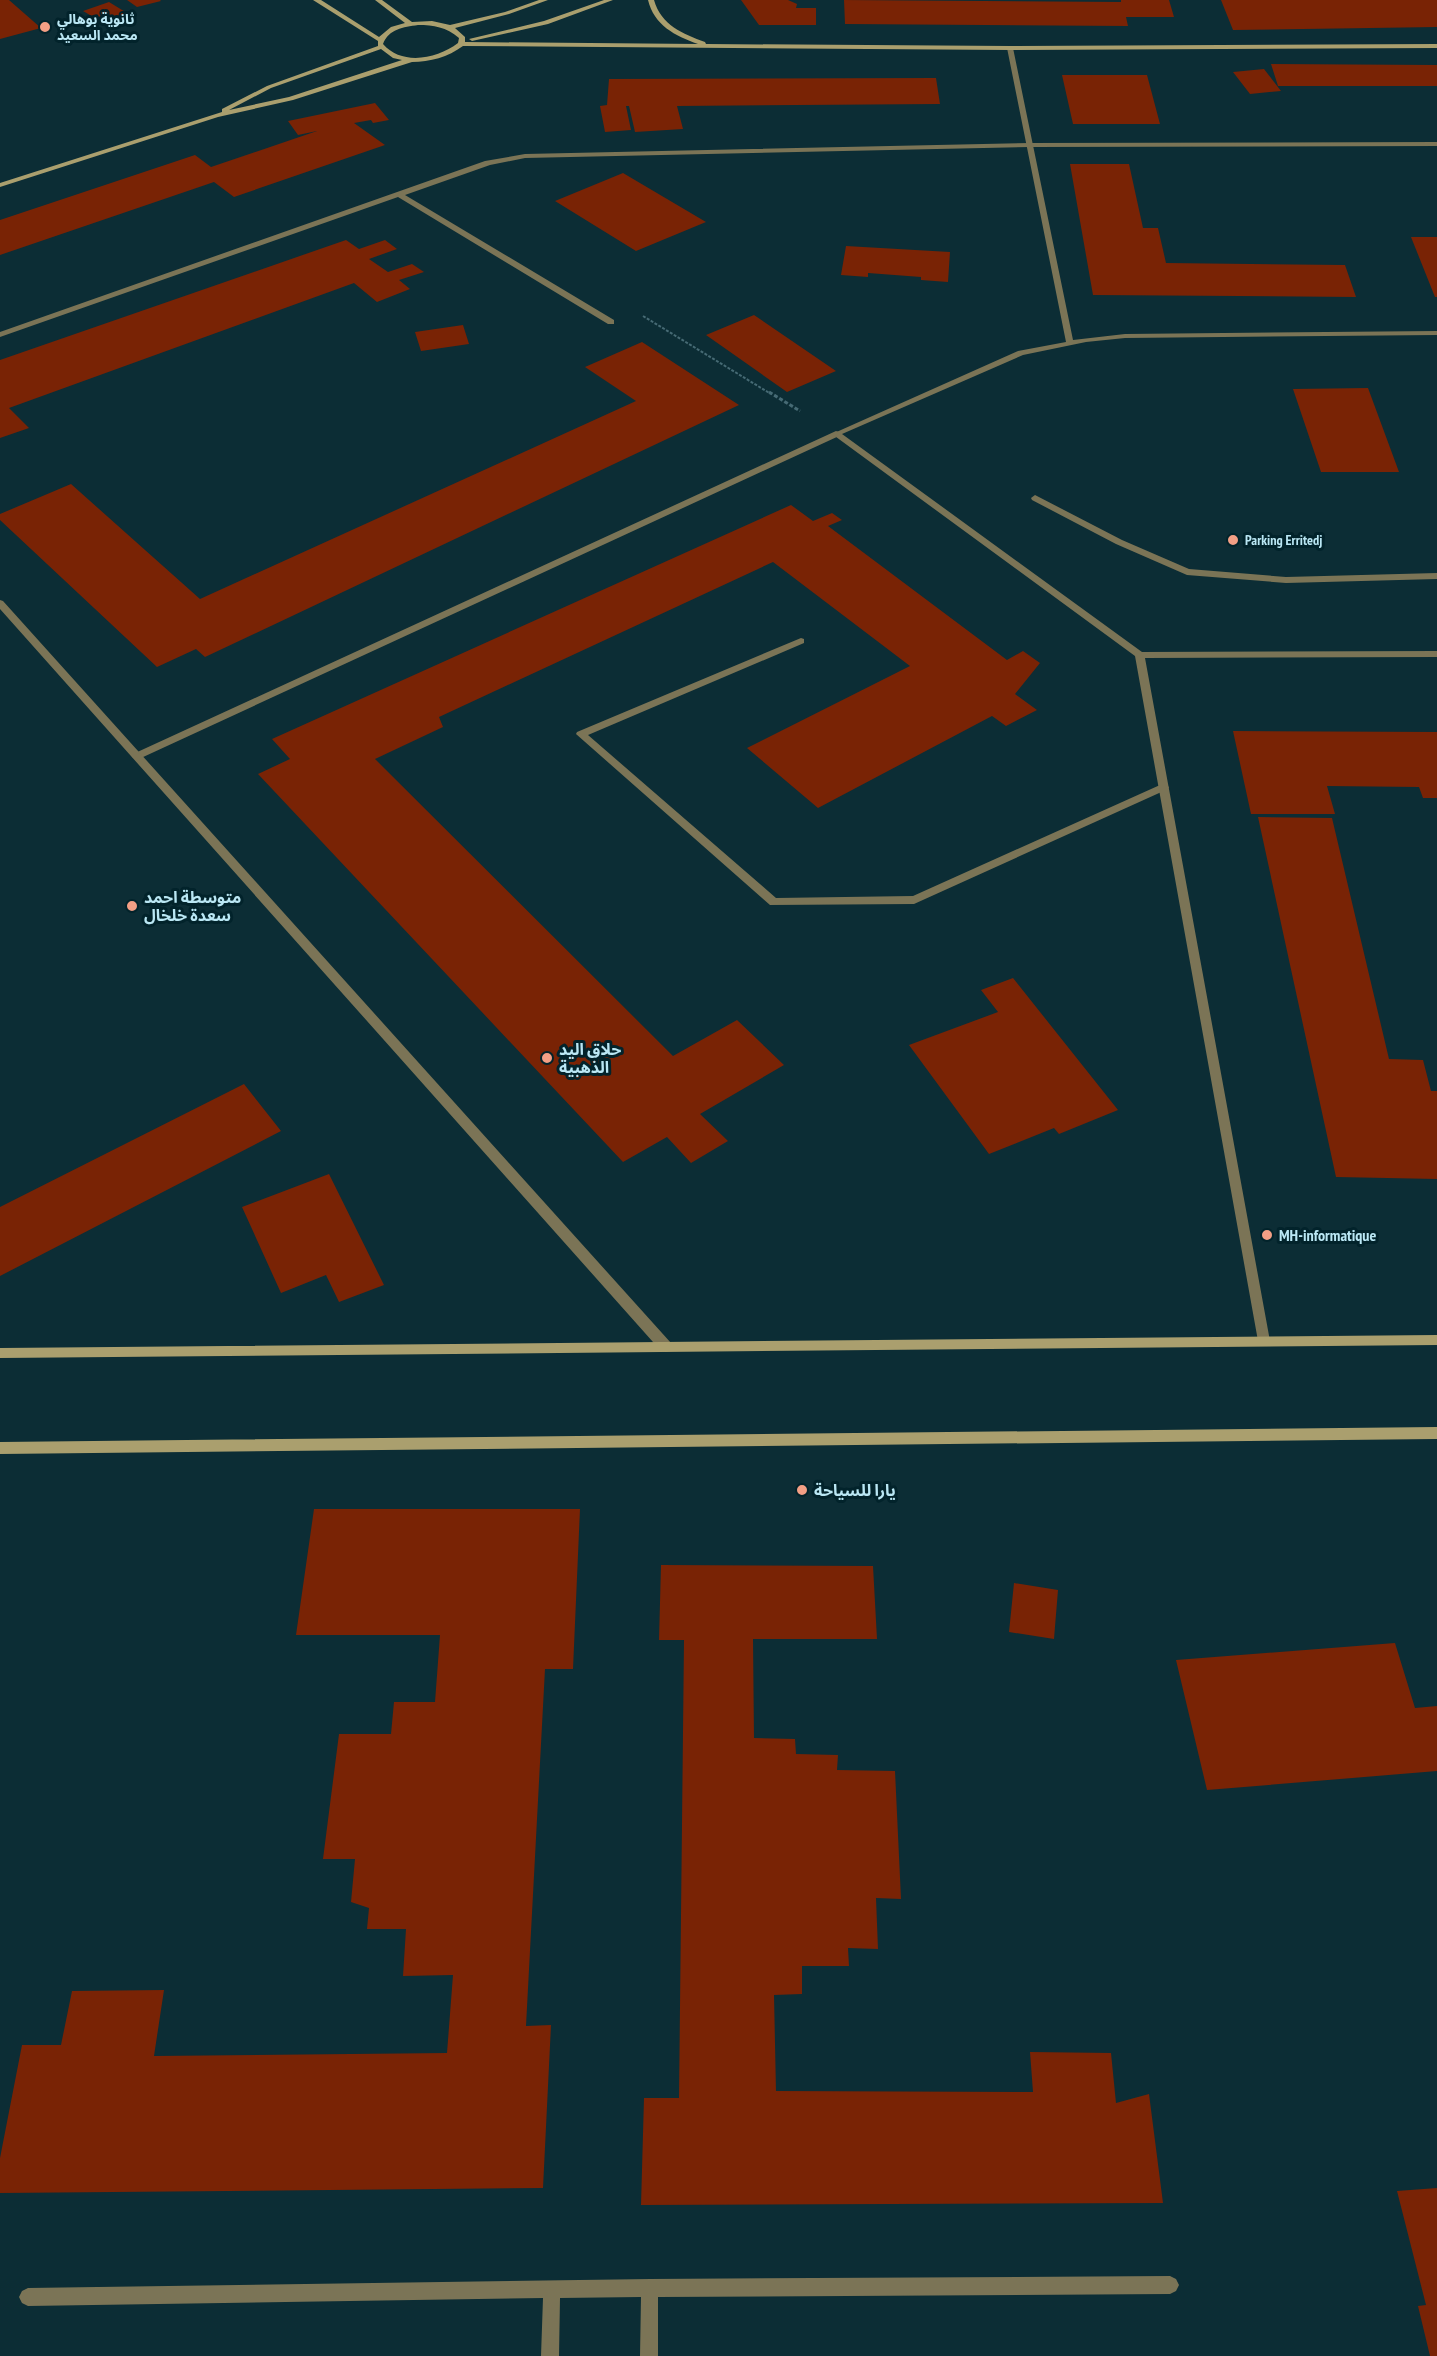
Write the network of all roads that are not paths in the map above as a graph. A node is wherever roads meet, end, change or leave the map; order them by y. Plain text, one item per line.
1 (316, 0) edge
2 (378, 0) edge
3 (545, 0) edge
4 (610, 0) edge
5 (651, 0) edge
6 (411, 24) junction
7 (450, 27) junction
8 (461, 42) junction
9 (381, 44) junction
10 (1437, 46) edge
11 (713, 47) junction
12 (1010, 48) junction
13 (412, 59) junction
14 (216, 115) junction
15 (1437, 144) edge
16 (1030, 145) junction
17 (0, 185) edge
18 (398, 194) junction
19 (611, 322) road end
20 (1437, 333) edge
21 (0, 335) edge
22 (1071, 343) junction
23 (836, 434) junction
24 (1035, 498) dead end
25 (1437, 576) edge
26 (0, 603) edge
27 (801, 641) dead end
28 (1437, 654) edge
29 (1140, 655) junction
30 (137, 756) junction
31 (1164, 787) junction
32 (1437, 1340) edge
33 (1264, 1341) junction
34 (666, 1347) junction
35 (0, 1353) edge
36 (1437, 1433) edge
37 (0, 1448) edge
38 (1170, 2285) dead end
39 (650, 2288) junction
40 (552, 2291) junction
41 (28, 2297) dead end
42 (550, 2356) edge
43 (650, 2356) edge

1 - 9 main road
2 - 6 main road
3 - 7 main road
4 - 8 main road
5 - 11 main road
6 - 7 main road
6 - 9 main road
7 - 8 main road
8 - 11 main road
8 - 13 main road
9 - 13 main road
9 - 14 main road
10 - 12 main road
11 - 12 main road
12 - 16 street
13 - 14 main road
14 - 17 main road
15 - 16 street
16 - 18 street
16 - 22 street
18 - 19 street
18 - 21 street
20 - 22 street
22 - 23 street
23 - 29 street
23 - 30 street
24 - 25 street
26 - 30 street
27 - 31 street
28 - 29 street
29 - 31 street
30 - 34 street
31 - 33 street
32 - 33 main road
33 - 34 main road
34 - 35 main road
36 - 37 main road
38 - 39 street
39 - 40 street
39 - 43 street
40 - 41 street
40 - 42 street

